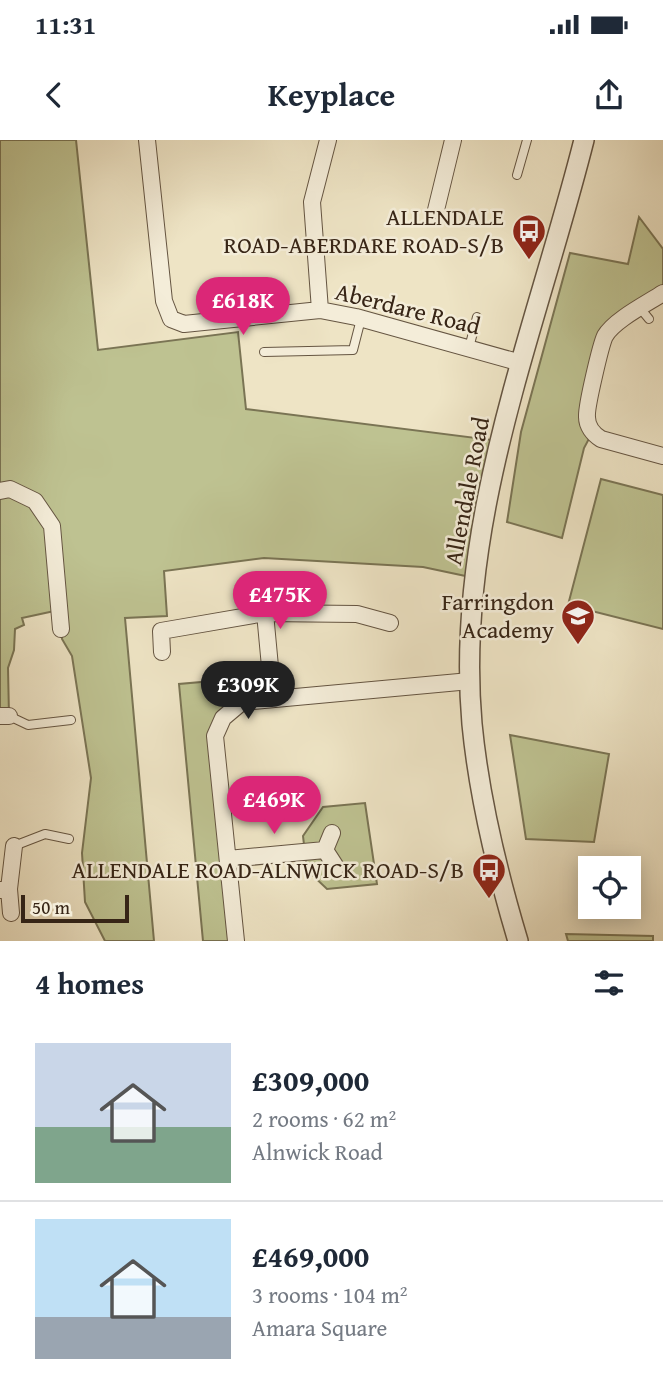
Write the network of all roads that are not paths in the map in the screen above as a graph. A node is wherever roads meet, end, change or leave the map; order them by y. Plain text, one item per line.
1 (147, 140) edge
2 (328, 140) edge
3 (453, 140) edge
4 (527, 140) edge
5 (584, 140) edge
6 (517, 175) dead end
7 (436, 210) dead end
8 (663, 293) edge
9 (320, 310) junction
10 (477, 317) dead end
11 (361, 319) junction
12 (469, 348) junction
13 (264, 352) dead end
14 (522, 363) junction
15 (663, 456) edge
16 (0, 491) edge
17 (265, 612) junction
18 (390, 623) dead end
19 (61, 629) dead end
20 (162, 652) dead end
21 (470, 681) junction
22 (273, 699) junction
23 (4, 716) edge
24 (71, 720) dead end
25 (332, 834) dead end
26 (69, 839) dead end
27 (14, 846) joint
28 (325, 850) junction
29 (228, 859) junction
30 (336, 867) dead end
31 (4, 890) edge
32 (11, 912) dead end
33 (236, 941) edge
34 (518, 941) edge

1 - 9 street, Aberdare Road
2 - 9 street
3 - 7 street
4 - 6 lane
5 - 14 street, Allendale Road
8 - 15 street
9 - 11 street, Aberdare Road
10 - 12 lane
11 - 12 street, Aberdare Road
11 - 13 lane
12 - 14 street, Aberdare Road
14 - 21 street, Allendale Road
16 - 19 street
17 - 18 street
17 - 20 street
17 - 22 street
21 - 22 street
21 - 34 street, Allendale Road
22 - 29 street
23 - 24 lane
25 - 28 street
26 - 27 lane
27 - 31 street
28 - 29 street
28 - 30 street
29 - 33 street
31 - 32 street

